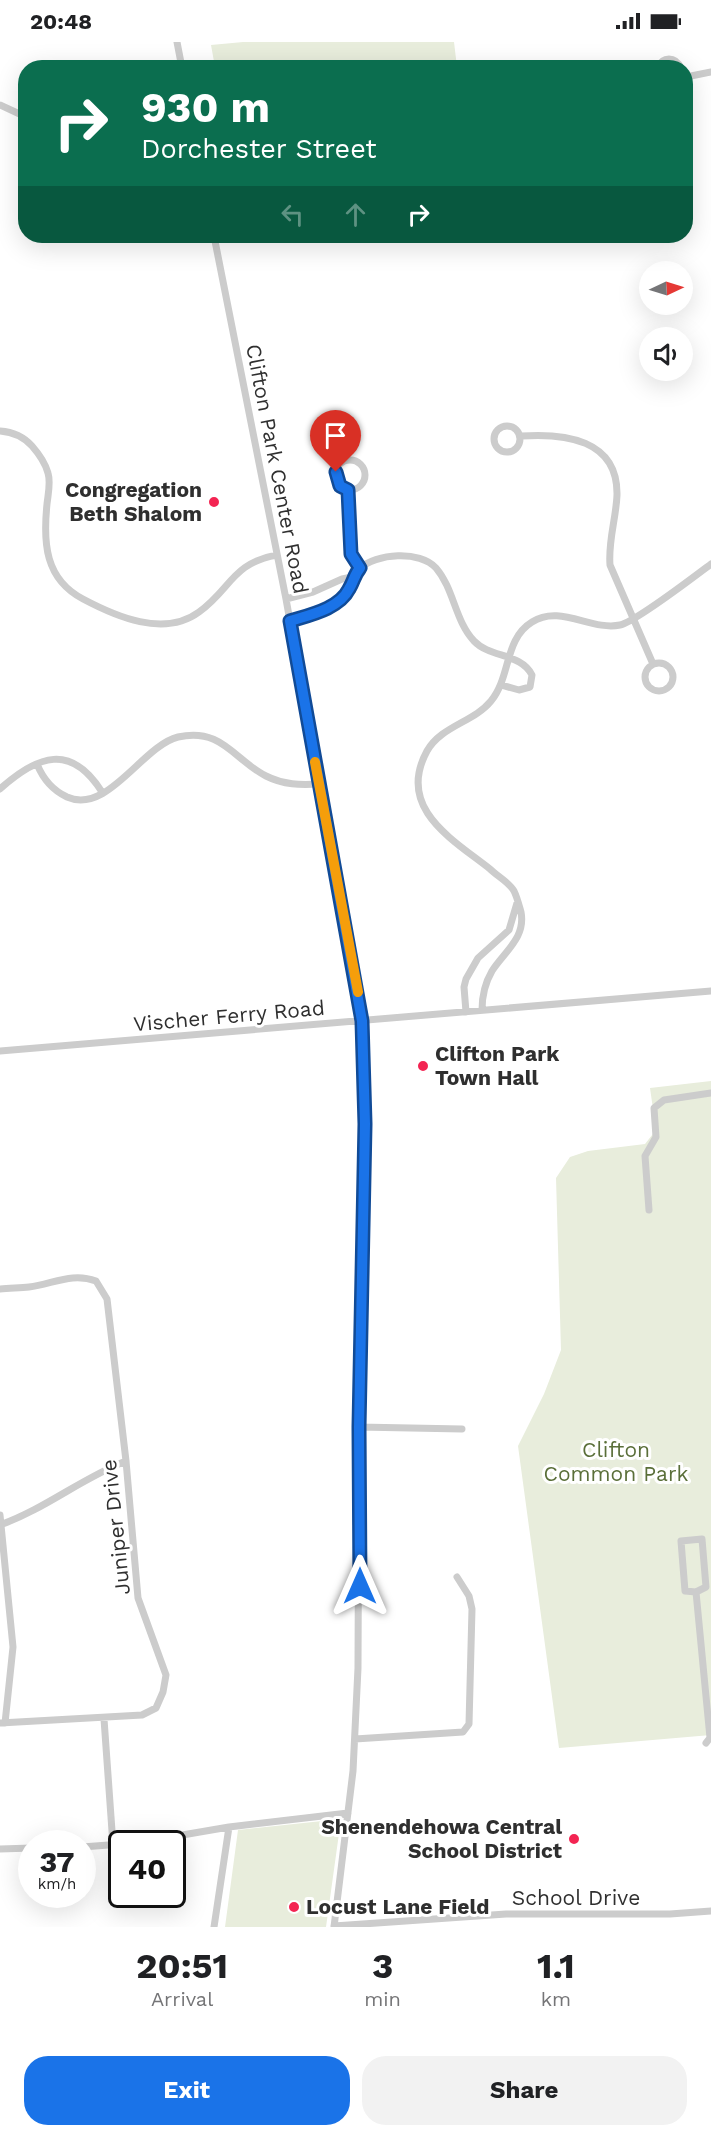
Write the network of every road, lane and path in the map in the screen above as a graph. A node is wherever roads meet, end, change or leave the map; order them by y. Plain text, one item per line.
1 (177, 42) edge
2 (180, 60) edge
3 (711, 72) edge
4 (693, 76) edge
5 (0, 105) edge
6 (18, 113) edge
7 (215, 243) edge
8 (0, 431) edge
9 (520, 436) dead end
10 (348, 490) junction
11 (277, 555) junction
12 (711, 564) edge
13 (360, 568) junction
14 (352, 577) junction
15 (286, 599) junction
16 (632, 619) junction
17 (290, 621) junction
18 (509, 658) junction
19 (652, 664) junction
20 (501, 685) junction
21 (37, 764) junction
22 (320, 784) junction
23 (0, 789) edge
24 (102, 792) junction
25 (518, 901) junction
26 (711, 992) edge
27 (482, 1010) junction
28 (466, 1012) junction
29 (362, 1021) junction
30 (0, 1051) edge
31 (711, 1093) edge
32 (649, 1210) dead end
33 (0, 1289) edge
34 (359, 1427) junction
35 (462, 1429) dead end
36 (126, 1461) junction
37 (0, 1515) edge
38 (0, 1525) edge
39 (457, 1577) dead end
40 (696, 1592) junction
41 (104, 1719) junction
42 (3, 1723) edge
43 (355, 1739) junction
44 (706, 1743) dead end
45 (348, 1813) junction
46 (229, 1827) junction
47 (112, 1830) edge
48 (186, 1834) edge
49 (18, 1848) edge
50 (0, 1849) edge
51 (711, 1911) edge
52 (214, 1927) edge
53 (334, 1927) edge

1 - 2 street
3 - 4 street
5 - 6 street
7 - 11 street, Clifton Park Center Road
8 - 11 street
9 - 16 street
10 - 10 street
10 - 13 street
11 - 15 street, Clifton Park Center Road
12 - 16 street
13 - 14 street
13 - 18 street
14 - 15 street
14 - 17 street
15 - 17 street, Clifton Park Center Road
16 - 18 street
16 - 19 street
17 - 22 street, Clifton Park Center Road
18 - 20 street
18 - 20 street
19 - 19 street
20 - 25 street
21 - 23 street
21 - 24 street
21 - 24 street
22 - 24 street
22 - 29 street, Clifton Park Center Road
25 - 27 street
25 - 28 street
26 - 27 street, Vischer Ferry Road
27 - 28 street, Vischer Ferry Road
28 - 29 street, Vischer Ferry Road
29 - 30 street, Vischer Ferry Road
29 - 34 street, Clifton Park Center Road
31 - 32 street
33 - 36 street, Juniper Drive
34 - 35 street
34 - 43 street, Clifton Park Center Road
36 - 38 street
36 - 41 street, Juniper Drive
37 - 38 street
38 - 42 street
39 - 43 street
40 - 40 street
40 - 44 street
41 - 42 street, Juniper Drive
41 - 47 street
43 - 45 street, Clifton Park Center Road
45 - 46 street
45 - 53 street, Clifton Park Center Road
46 - 48 street
46 - 52 street
49 - 50 street
51 - 53 street, School Drive

